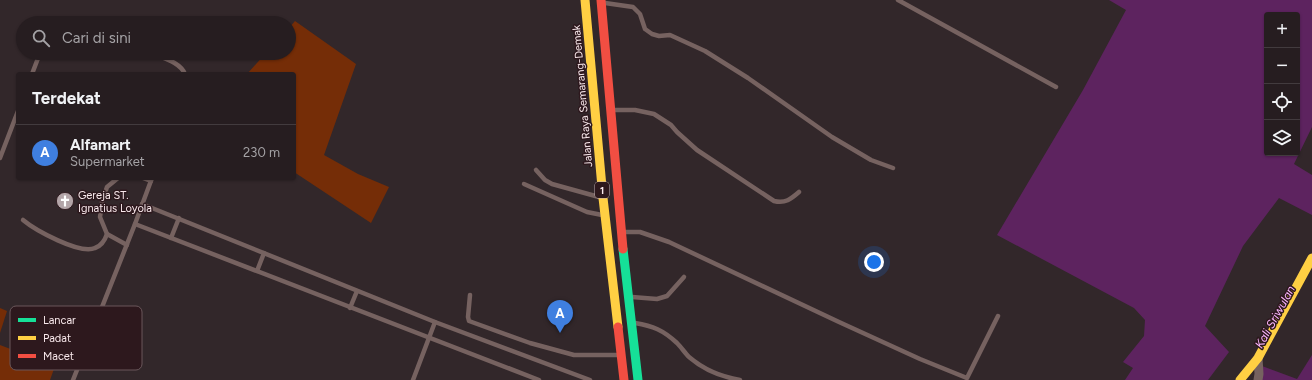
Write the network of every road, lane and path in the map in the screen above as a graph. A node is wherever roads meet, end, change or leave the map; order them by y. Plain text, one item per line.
1 (585, 0) edge
2 (898, 0) edge
3 (601, 1) edge
4 (37, 60) edge
5 (169, 60) edge
6 (33, 72) edge
7 (184, 72) edge
8 (1056, 87) dead end
9 (611, 110) junction
10 (16, 116) edge
11 (0, 158) edge
12 (893, 168) dead end
13 (536, 170) dead end
14 (116, 180) edge
15 (151, 180) edge
16 (524, 184) dead end
17 (799, 192) dead end
18 (603, 198) junction
19 (142, 204) junction
20 (605, 215) junction
21 (179, 218) junction
22 (23, 220) dead end
23 (135, 224) junction
24 (621, 233) junction
25 (107, 234) junction
26 (171, 238) junction
27 (127, 245) junction
28 (264, 253) junction
29 (1312, 258) edge
30 (257, 271) junction
31 (684, 277) dead end
32 (357, 291) junction
33 (470, 295) dead end
34 (629, 296) junction
35 (103, 306) edge
36 (350, 308) junction
37 (998, 316) dead end
38 (435, 322) junction
39 (632, 322) junction
40 (429, 338) junction
41 (621, 355) junction
42 (1258, 358) junction
43 (77, 370) edge
44 (969, 379) edge
45 (73, 380) edge
46 (413, 380) edge
47 (539, 380) edge
48 (590, 380) edge
49 (624, 380) edge
50 (638, 380) edge
51 (740, 380) edge
52 (1240, 380) edge
53 (1258, 380) edge

1 - 18 main road, Jalan Raya Semarang-Demak / 1
2 - 8 lane
3 - 9 main road, 1
3 - 12 lane
4 - 6 lane
5 - 7 lane
9 - 17 lane
9 - 24 main road, 1
10 - 11 lane
13 - 18 lane
14 - 25 lane
15 - 19 lane
16 - 20 lane
18 - 20 main road, Jalan Raya Semarang-Demak / 1
19 - 21 lane
19 - 23 lane
20 - 41 main road, Jalan Raya Semarang-Demak / 1
21 - 26 lane
21 - 28 lane
22 - 25 lane
23 - 26 lane
23 - 27 lane
24 - 34 main road, 1
24 - 44 lane
25 - 27 lane
26 - 30 lane
27 - 35 lane
28 - 30 lane
28 - 32 lane
29 - 42 main road
30 - 36 lane
31 - 34 lane
32 - 36 lane
32 - 38 lane
33 - 41 lane
34 - 39 main road, 1
36 - 40 lane
37 - 44 lane
38 - 40 lane
38 - 48 lane
39 - 50 main road, 1
39 - 51 lane
40 - 46 lane
40 - 47 lane
41 - 49 main road, Jalan Raya Semarang-Demak / 1
42 - 52 main road
42 - 53 street
43 - 45 lane

